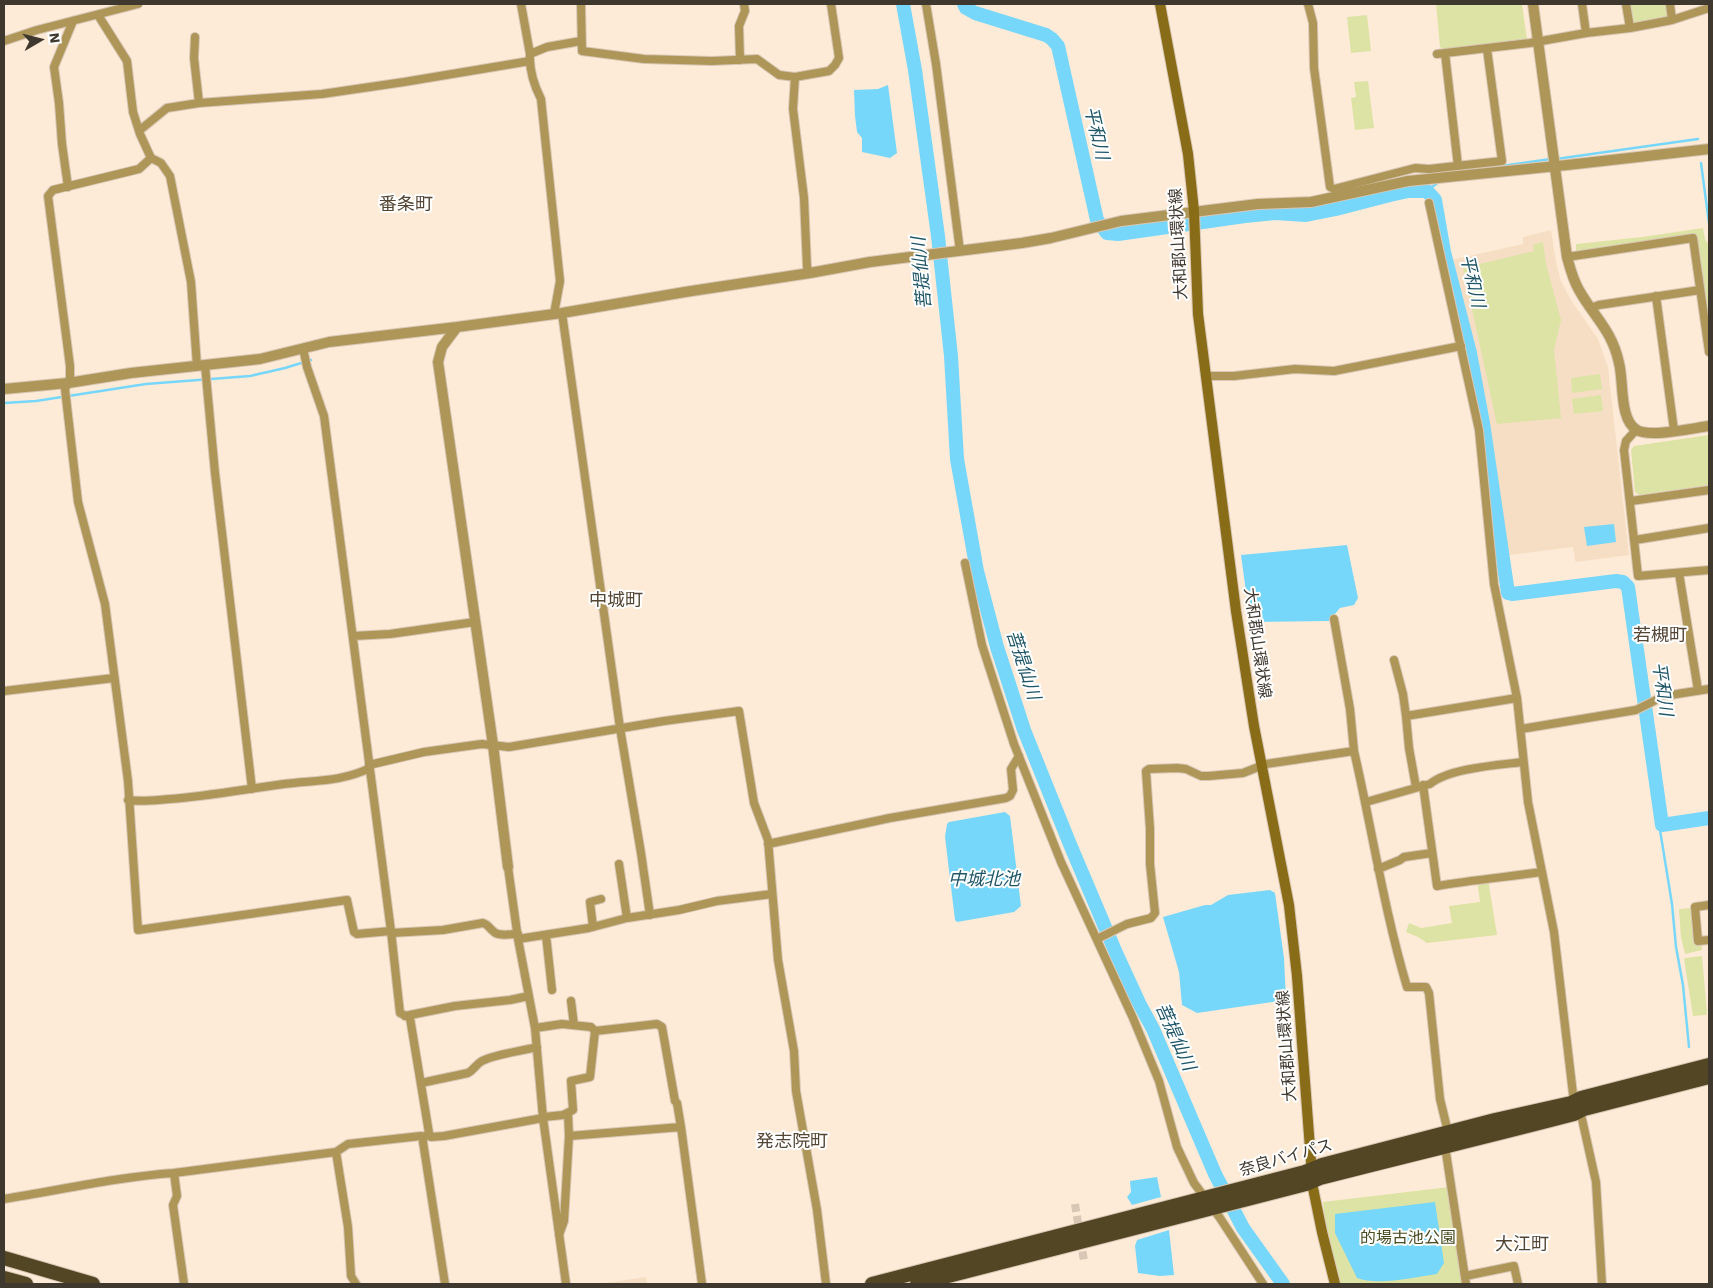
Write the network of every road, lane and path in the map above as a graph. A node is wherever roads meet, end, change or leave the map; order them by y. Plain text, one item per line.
1 (138, 4) edge
2 (521, 4) edge
3 (581, 4) edge
4 (744, 4) edge
5 (830, 4) edge
6 (926, 4) edge
7 (1160, 4) edge
8 (1308, 4) edge
9 (1533, 4) edge
10 (1582, 4) edge
11 (1626, 4) edge
12 (1670, 4) edge
13 (1709, 8) edge
14 (98, 15) junction
15 (1672, 20) junction
16 (73, 21) junction
17 (1630, 28) junction
18 (1586, 33) junction
19 (195, 37) dead end
20 (4, 41) edge
21 (581, 41) junction
22 (1538, 42) junction
23 (1488, 48) junction
24 (530, 57) junction
25 (740, 60) junction
26 (795, 77) junction
27 (199, 103) junction
28 (140, 130) junction
29 (1709, 149) edge
30 (152, 158) junction
31 (1458, 166) junction
32 (1554, 166) junction
33 (68, 187) junction
34 (1429, 203) dead end
35 (1194, 221) junction
36 (959, 251) junction
37 (1567, 257) junction
38 (810, 274) junction
39 (1700, 290) junction
40 (1656, 296) junction
41 (1591, 308) junction
42 (558, 313) junction
43 (457, 327) junction
44 (1461, 346) junction
45 (303, 348) junction
46 (1709, 352) edge
47 (201, 366) junction
48 (1206, 376) junction
49 (68, 383) junction
50 (4, 389) edge
51 (1709, 426) edge
52 (1636, 430) junction
53 (1674, 430) junction
54 (1709, 490) edge
55 (1631, 501) junction
56 (1709, 528) edge
57 (1635, 540) junction
58 (965, 563) dead end
59 (1709, 570) edge
60 (1680, 573) junction
61 (1334, 619) dead end
62 (475, 622) junction
63 (353, 636) junction
64 (1394, 660) dead end
65 (114, 678) junction
66 (1709, 689) edge
67 (1698, 690) junction
68 (4, 691) edge
69 (1517, 698) junction
70 (1406, 716) junction
71 (620, 728) junction
72 (1521, 729) junction
73 (493, 745) junction
74 (1354, 751) junction
75 (1019, 756) junction
76 (1523, 762) junction
77 (370, 766) junction
78 (1262, 766) junction
79 (1420, 786) junction
80 (252, 789) junction
81 (128, 800) junction
82 (1366, 802) junction
83 (768, 844) junction
84 (1432, 853) junction
85 (619, 864) dead end
86 (508, 867) joint
87 (1378, 869) junction
88 (1542, 872) junction
89 (772, 894) junction
90 (601, 899) dead end
91 (1709, 905) edge
92 (650, 915) junction
93 (627, 918) junction
94 (593, 927) junction
95 (391, 932) junction
96 (546, 935) junction
97 (518, 936) junction
98 (1098, 938) junction
99 (1709, 940) edge
100 (552, 990) dead end
101 (529, 996) junction
102 (571, 1001) dead end
103 (405, 1016) junction
104 (574, 1025) junction
105 (535, 1028) junction
106 (595, 1031) junction
107 (537, 1048) junction
108 (1709, 1065) edge
109 (1709, 1077) edge
110 (420, 1083) junction
111 (1577, 1106) junction
112 (568, 1113) junction
113 (543, 1118) junction
114 (681, 1128) junction
115 (426, 1135) junction
116 (569, 1136) junction
117 (1447, 1139) junction
118 (336, 1152) junction
119 (174, 1173) junction
120 (1312, 1175) junction
121 (4, 1199) edge
122 (1211, 1202) junction
123 (559, 1236) junction
124 (4, 1258) edge
125 (4, 1278) edge
126 (1466, 1280) edge
127 (26, 1284) edge
128 (93, 1284) edge
129 (184, 1284) edge
130 (356, 1284) edge
131 (445, 1284) edge
132 (566, 1284) edge
133 (702, 1284) edge
134 (826, 1284) edge
135 (872, 1284) edge
136 (917, 1284) edge
137 (1263, 1284) edge
138 (1335, 1284) edge
139 (1518, 1284) edge
140 (1602, 1284) edge

1 - 14 street
2 - 24 street
3 - 21 street
4 - 25 street
5 - 26 street
6 - 36 street
7 - 35 main road, 大和郡山環状線
8 - 31 street
9 - 22 street
10 - 18 street
11 - 17 street
12 - 15 street
13 - 15 street
14 - 16 street
14 - 28 street
15 - 17 street
16 - 20 street
16 - 33 street
17 - 18 street
18 - 22 street
19 - 27 street
21 - 24 street
21 - 25 street
22 - 23 street
22 - 32 street
23 - 31 street
23 - 31 street
24 - 27 street
24 - 42 street
25 - 26 street
26 - 38 street
27 - 28 street
28 - 30 street
29 - 32 street
30 - 33 street
30 - 47 street
32 - 35 street
32 - 37 street
33 - 49 street
34 - 44 street
35 - 36 street
35 - 48 main road, 大和郡山環状線
36 - 38 street
37 - 39 street
37 - 41 street
38 - 42 street
39 - 40 street
39 - 46 street
40 - 41 street
40 - 53 street
41 - 52 street
42 - 43 street
42 - 71 street
43 - 45 street
43 - 62 street
44 - 48 street
44 - 69 street
45 - 47 street
45 - 63 street
47 - 49 street
47 - 80 street
48 - 78 main road, 大和郡山環状線
49 - 50 street
49 - 65 street
51 - 53 street
52 - 53 street
52 - 55 street
54 - 55 street
55 - 57 street
56 - 57 street
57 - 60 street
58 - 75 street
59 - 60 street
60 - 67 street
61 - 74 street
62 - 63 street
62 - 73 street
63 - 77 street
64 - 70 street
65 - 68 street
65 - 81 street
66 - 67 street
67 - 72 street
69 - 70 street
69 - 72 street
70 - 79 street
71 - 73 street
71 - 83 street
71 - 92 street
72 - 76 street
73 - 77 street
73 - 86 street
74 - 78 street
74 - 82 street
75 - 83 street
75 - 98 street
76 - 79 street
76 - 88 street
77 - 80 street
77 - 95 street
78 - 98 street
78 - 120 main road, 大和郡山環状線
79 - 82 street
79 - 84 street
80 - 81 street
81 - 95 street
82 - 87 street
83 - 89 street
84 - 87 street
84 - 88 street
85 - 93 street
86 - 97 street
87 - 117 street
88 - 111 street
89 - 92 street
89 - 134 street
90 - 94 street
91 - 99 street
92 - 93 street
93 - 94 street
94 - 96 street
95 - 97 street
95 - 103 street
96 - 97 street
96 - 100 street
97 - 101 street
98 - 122 street
101 - 103 street
101 - 105 street
102 - 104 street
103 - 110 street
104 - 105 street
104 - 106 street
105 - 107 street
106 - 112 street
106 - 114 street
107 - 110 street
107 - 113 street
108 - 111 highway, 奈良バイパス
109 - 111 highway, 奈良バイパス
110 - 115 street
111 - 117 highway, 奈良バイパス
111 - 140 street
112 - 113 street
112 - 116 street
113 - 115 street
113 - 123 street
114 - 116 street
114 - 133 street
115 - 118 street
115 - 131 street
116 - 123 street
117 - 120 highway, 奈良バイパス
117 - 126 street
118 - 119 street
118 - 130 street
119 - 121 street
119 - 129 street
120 - 122 highway, 奈良バイパス
120 - 138 main road, 大和郡山環状線
122 - 135 highway, 奈良バイパス
122 - 136 highway, 奈良バイパス
122 - 137 street
123 - 132 street
124 - 128 highway
125 - 127 highway
126 - 139 street

